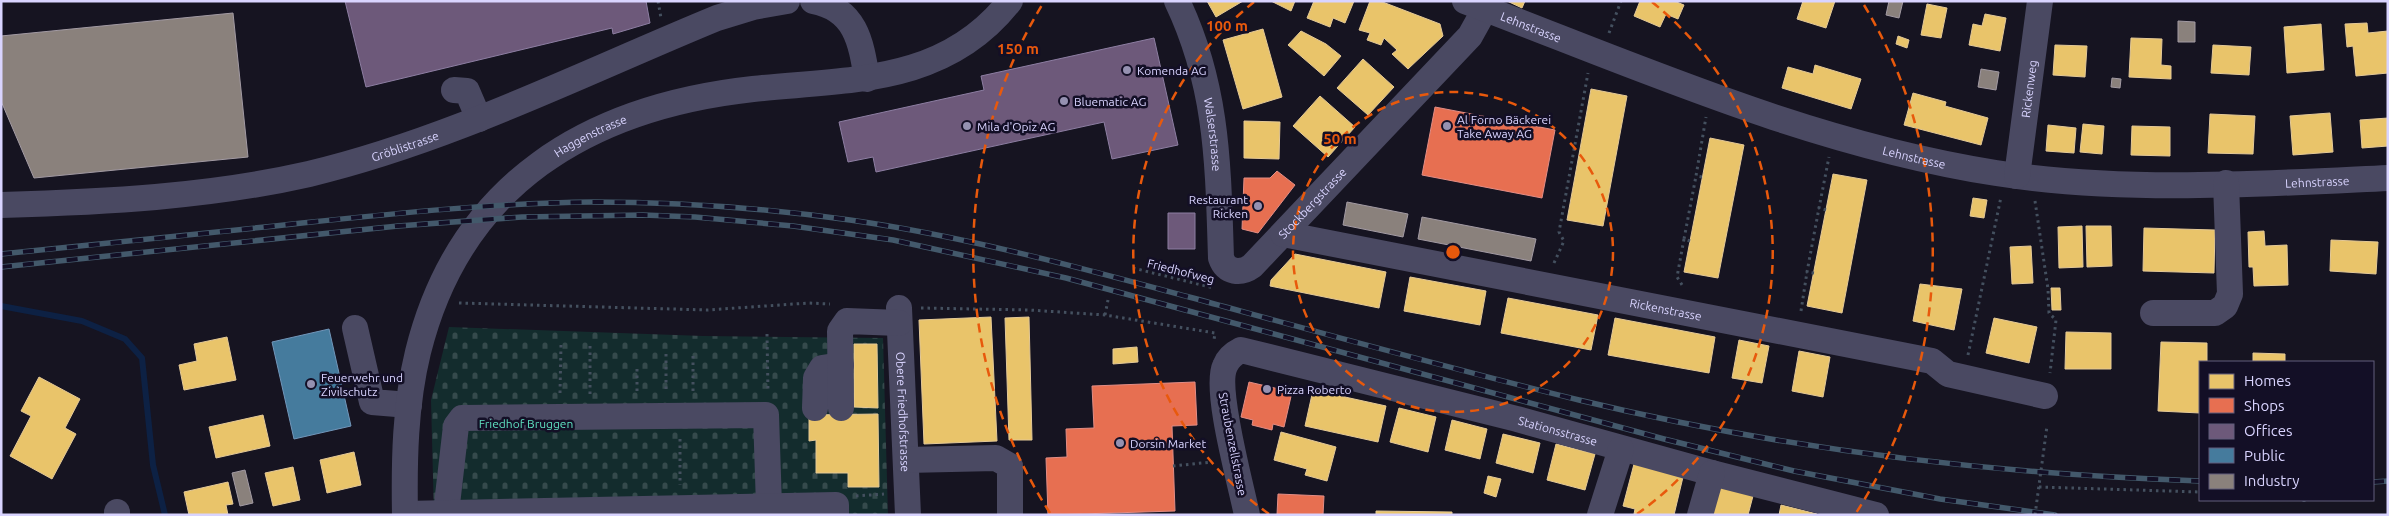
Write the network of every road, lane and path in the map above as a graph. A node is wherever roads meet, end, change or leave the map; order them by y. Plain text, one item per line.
1 (787, 1) edge
2 (813, 1) edge
3 (1010, 1) edge
4 (1177, 1) edge
5 (1621, 1) edge
6 (2040, 1) edge
7 (1475, 5) edge
8 (1608, 36) dead end
9 (1588, 76) dead end
10 (867, 79) junction
11 (454, 90) dead end
12 (1708, 107) dead end
13 (479, 119) junction
14 (1830, 153) dead end
15 (1696, 176) junction
16 (1702, 177) dead end
17 (2388, 178) edge
18 (2226, 184) junction
19 (2009, 185) junction
20 (2034, 196) dead end
21 (1, 205) edge
22 (1818, 208) junction
23 (1826, 210) dead end
24 (1283, 234) junction
25 (1684, 239) junction
26 (1690, 240) dead end
27 (1556, 256) dead end
28 (1133, 268) dead end
29 (1807, 272) junction
30 (1814, 274) dead end
31 (1224, 279) junction
32 (1681, 282) dead end
33 (1108, 300) dead end
34 (1800, 308) dead end
35 (2153, 313) dead end
36 (1105, 315) dead end
37 (355, 328) dead end
38 (768, 334) dead end
39 (1972, 338) dead end
40 (561, 344) dead end
41 (590, 345) dead end
42 (1241, 350) joint
43 (666, 354) dead end
44 (692, 356) dead end
45 (841, 365) junction
46 (2046, 388) joint
47 (409, 405) junction
48 (815, 408) dead end
49 (841, 408) dead end
50 (766, 415) junction
51 (590, 416) junction
52 (680, 416) junction
53 (560, 417) junction
54 (2047, 426) dead end
55 (1621, 449) junction
56 (906, 460) junction
57 (1213, 462) dead end
58 (1173, 466) dead end
59 (1712, 473) junction
60 (2039, 488) junction
61 (2199, 492) edge
62 (908, 504) edge
63 (769, 506) junction
64 (680, 508) junction
65 (836, 510) edge
66 (1836, 510) edge
67 (405, 514) edge
68 (446, 514) edge
69 (1010, 515) edge
70 (1247, 515) edge
71 (1600, 515) edge
72 (1700, 515) edge
73 (1876, 515) edge
74 (2035, 515) edge

1 - 13 street, Gröblistrasse
2 - 10 street
3 - 10 street, Haggenstrasse
4 - 31 street, Walserstrasse
5 - 8 path
6 - 19 street, Rickenweg
7 - 19 street, Lehnstrasse
7 - 24 street, Stockbergstrasse
9 - 27 path
10 - 47 street, Haggenstrasse
11 - 13 street
12 - 15 path
13 - 21 street, Gröblistrasse
14 - 22 path
15 - 16 path
15 - 25 path
17 - 18 street, Lehnstrasse
18 - 19 street, Lehnstrasse
18 - 35 street
19 - 39 path
20 - 46 path
22 - 23 path
22 - 29 path
24 - 31 street, Stockbergstrasse
24 - 46 street, Rickenstrasse
25 - 26 path
25 - 32 path
28 - 31 path, Friedhofweg
29 - 30 path
29 - 34 path
33 - 36 path
37 - 47 street
38 - 50 path
40 - 53 path
41 - 51 path
42 - 55 street, Stationsstrasse
42 - 70 street, Straubenzellstrasse
43 - 52 path
44 - 52 path
45 - 48 street
45 - 49 street
45 - 56 street, Obere Friedhofstrasse
47 - 67 street, Haggenstrasse
50 - 52 street
50 - 63 street
51 - 52 street
51 - 53 street
52 - 64 path
53 - 68 street
54 - 60 path, bridge
55 - 59 street, Stationsstrasse
55 - 71 street
56 - 62 street, Obere Friedhofstrasse
56 - 69 street
57 - 58 path
59 - 66 street, Stationsstrasse
59 - 72 street
60 - 61 path
60 - 74 path, bridge
62 - 65 path
63 - 64 street
63 - 65 street
64 - 68 street
66 - 73 street, Stationsstrasse
67 - 68 street

